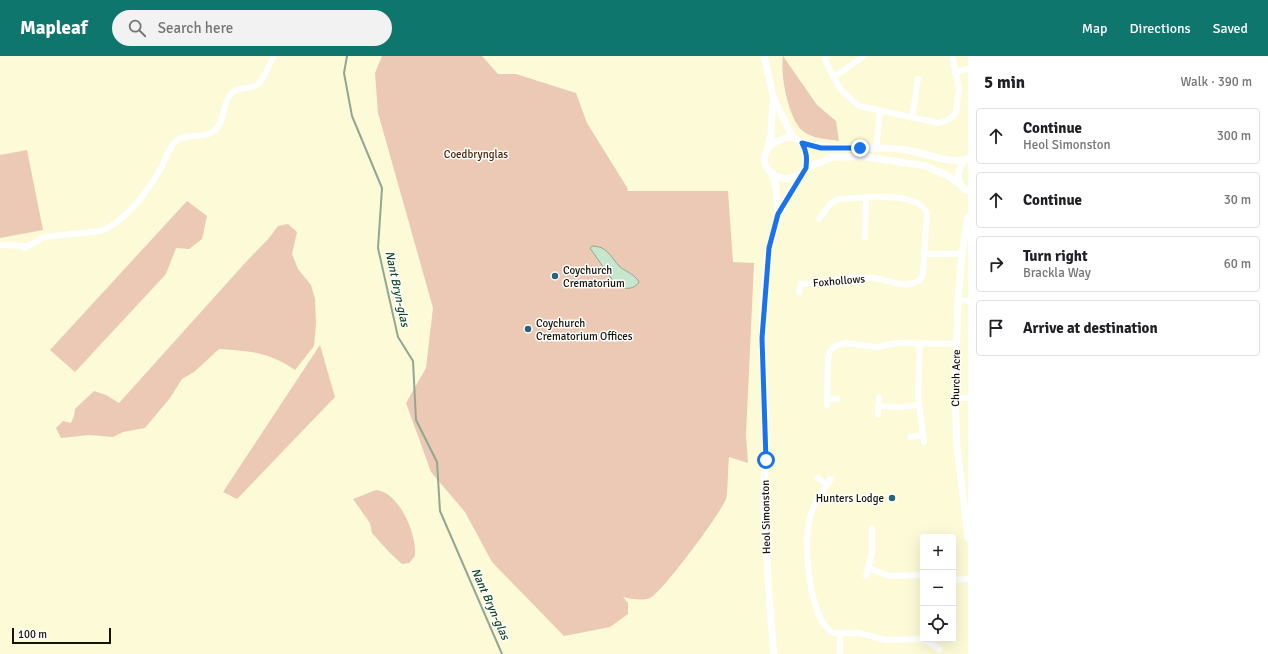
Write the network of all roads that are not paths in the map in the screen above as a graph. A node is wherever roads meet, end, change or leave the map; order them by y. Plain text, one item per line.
1 (274, 56) edge
2 (764, 56) edge
3 (824, 56) edge
4 (864, 56) edge
5 (952, 56) edge
6 (968, 69) edge
7 (955, 72) junction
8 (834, 78) junction
9 (918, 79) dead end
10 (774, 99) junction
11 (880, 112) junction
12 (912, 118) junction
13 (793, 138) junction
14 (802, 143) junction
15 (768, 148) junction
16 (876, 149) junction
17 (966, 159) edge
18 (804, 170) junction
19 (772, 173) junction
20 (960, 184) junction
21 (968, 191) edge
22 (866, 198) junction
23 (778, 214) junction
24 (968, 217) edge
25 (819, 219) dead end
26 (865, 238) dead end
27 (0, 245) edge
28 (924, 254) junction
29 (962, 254) junction
30 (801, 277) dead end
31 (801, 284) junction
32 (799, 292) dead end
33 (958, 300) junction
34 (968, 301) edge
35 (920, 343) junction
36 (956, 344) junction
37 (878, 398) dead end
38 (955, 398) junction
39 (968, 398) edge
40 (837, 399) dead end
41 (918, 405) junction
42 (878, 406) junction
43 (878, 414) dead end
44 (923, 434) junction
45 (910, 437) dead end
46 (924, 442) dead end
47 (818, 478) dead end
48 (831, 479) dead end
49 (826, 485) junction
50 (872, 529) dead end
51 (968, 538) edge
52 (868, 568) junction
53 (920, 575) edge
54 (866, 576) dead end
55 (968, 579) edge
56 (956, 580) edge
57 (840, 634) junction
58 (920, 637) edge
59 (930, 642) edge
60 (940, 649) dead end
61 (774, 654) edge
62 (840, 654) edge

1 - 27 street
2 - 10 street
3 - 8 street
4 - 8 street
5 - 7 street
6 - 7 street
7 - 12 street
8 - 11 street
9 - 12 street
10 - 13 street
10 - 15 street
11 - 12 street
11 - 16 street
13 - 14 street
13 - 15 street
14 - 16 street
14 - 18 street
15 - 19 street
16 - 17 street
17 - 20 street
18 - 19 street
18 - 20 street
18 - 23 street, Heol Simonston
19 - 23 street, Heol Simonston
20 - 21 street
22 - 25 street, Foxhollows
22 - 26 street
22 - 28 street, Foxhollows
23 - 61 street, Heol Simonston
24 - 29 street, Church Acre
28 - 29 street
28 - 31 street, Foxhollows
29 - 33 street, Church Acre
30 - 31 street, Foxhollows
31 - 32 street, Foxhollows
33 - 34 street
33 - 36 street, Church Acre
35 - 36 street
35 - 40 street
35 - 41 street
36 - 38 street, Church Acre
37 - 42 street
38 - 39 street
38 - 51 street, Church Acre
41 - 42 street
41 - 44 street
42 - 43 street
44 - 45 street
44 - 46 street
47 - 49 street
48 - 49 street
49 - 57 street
50 - 52 street
52 - 53 street
52 - 54 street
55 - 56 street
57 - 58 street
57 - 62 street
59 - 60 street

